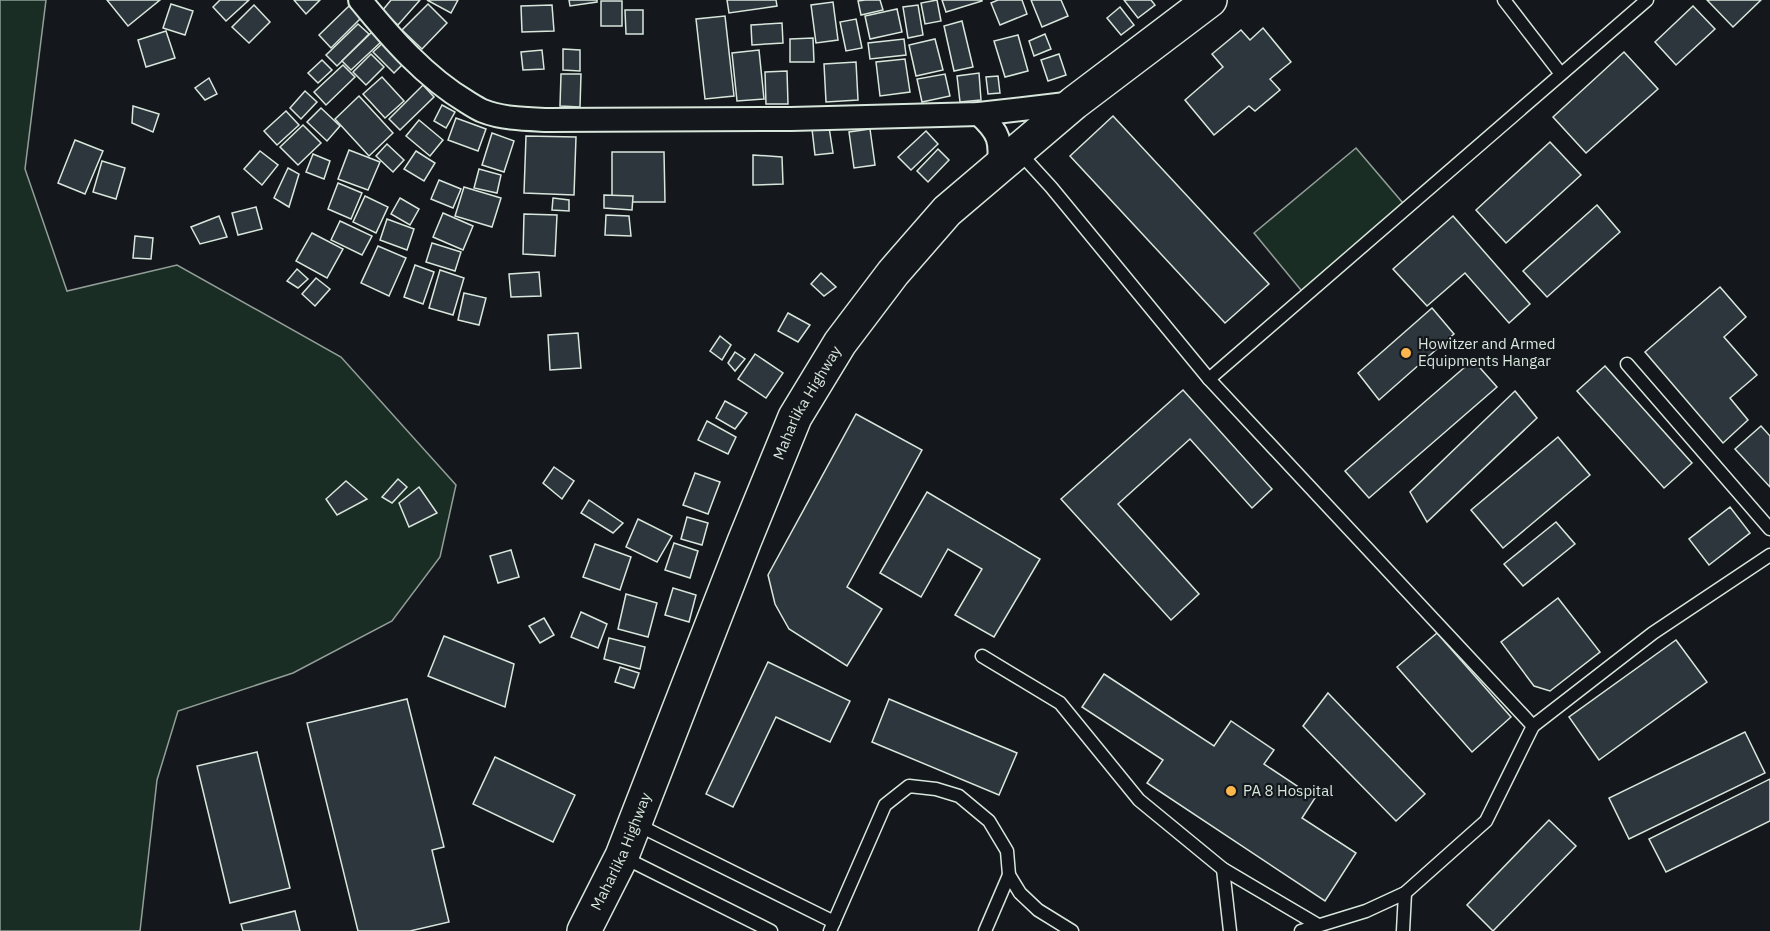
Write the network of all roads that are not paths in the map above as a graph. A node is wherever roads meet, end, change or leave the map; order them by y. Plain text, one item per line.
1 (360, 0) edge
2 (1210, 0) edge
3 (1504, 0) edge
4 (1647, 0) edge
5 (1561, 74) junction
6 (1074, 103) junction
7 (979, 114) junction
8 (1008, 160) junction
9 (1627, 364) dead end
10 (1209, 379) junction
11 (1770, 529) edge
12 (1770, 555) edge
13 (982, 656) dead end
14 (1533, 726) junction
15 (635, 823) junction
16 (622, 856) junction
17 (1223, 868) junction
18 (1009, 874) junction
19 (1405, 892) junction
20 (1318, 925) junction
21 (832, 927) edge
22 (584, 931) edge
23 (771, 931) edge
24 (985, 931) edge
25 (1072, 931) edge
26 (1230, 931) edge
27 (1301, 931) edge
28 (1403, 931) edge

1 - 7 street
2 - 6 highway, Maharlika Highway
3 - 5 lane
4 - 5 lane
5 - 10 lane
6 - 7 street
6 - 8 highway, Maharlika Highway
7 - 8 street
8 - 10 lane
8 - 15 highway, Maharlika Highway
9 - 11 lane
10 - 14 lane
12 - 14 lane
13 - 17 lane
14 - 19 lane
15 - 16 highway, Maharlika Highway
15 - 21 lane
16 - 22 highway, Maharlika Highway
16 - 23 lane
17 - 20 lane
17 - 26 lane
18 - 21 lane
18 - 24 lane
18 - 25 lane
19 - 20 lane
19 - 28 lane
20 - 27 lane

